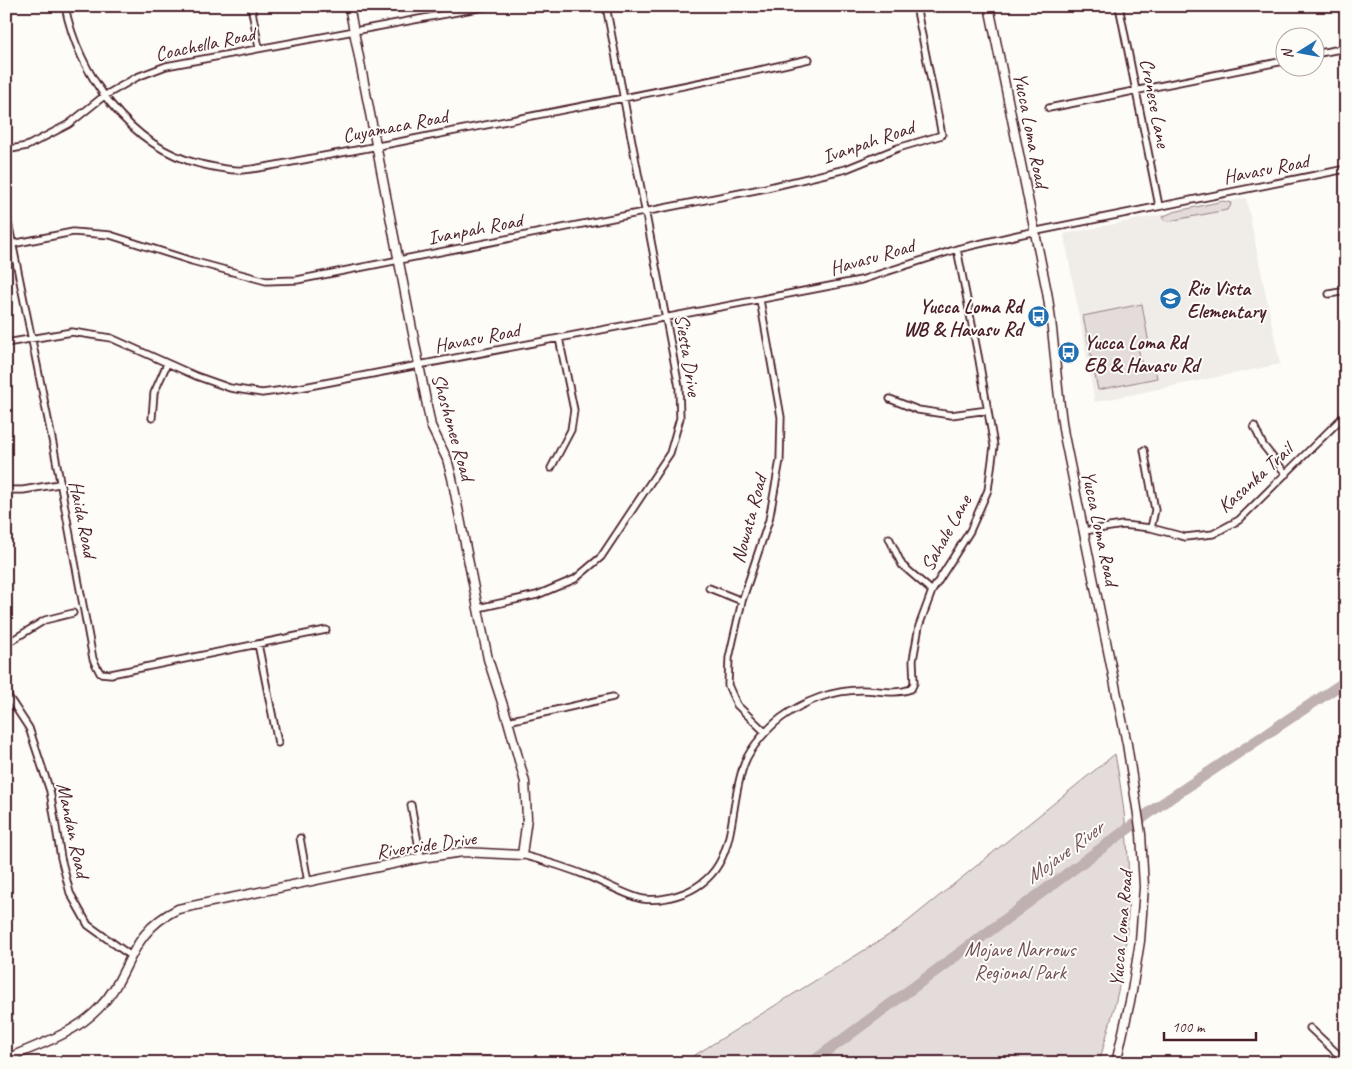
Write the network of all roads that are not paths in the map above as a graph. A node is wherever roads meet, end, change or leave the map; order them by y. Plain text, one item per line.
1 (65, 6) edge
2 (251, 6) edge
3 (349, 6) edge
4 (489, 6) edge
5 (606, 6) edge
6 (916, 6) edge
7 (989, 6) edge
8 (1119, 6) edge
9 (476, 8) edge
10 (354, 32) junction
11 (259, 48) junction
12 (1346, 48) edge
13 (1324, 52) edge
14 (810, 59) dead end
15 (1274, 63) edge
16 (1136, 91) junction
17 (104, 96) junction
18 (624, 97) junction
19 (1049, 108) dead end
20 (376, 146) junction
21 (6, 150) edge
22 (1346, 169) edge
23 (1159, 206) junction
24 (6, 212) edge
25 (645, 212) junction
26 (1035, 231) junction
27 (12, 244) junction
28 (957, 249) junction
29 (398, 261) junction
30 (1346, 291) edge
31 (1329, 294) dead end
32 (760, 300) junction
33 (666, 317) junction
34 (558, 338) junction
35 (32, 340) junction
36 (6, 343) edge
37 (168, 364) junction
38 (418, 366) junction
39 (890, 399) dead end
40 (988, 410) junction
41 (1346, 414) edge
42 (152, 418) dead end
43 (1254, 426) dead end
44 (1144, 450) dead end
45 (550, 468) dead end
46 (1286, 474) junction
47 (59, 484) junction
48 (6, 490) edge
49 (1151, 528) junction
50 (1084, 531) junction
51 (889, 538) dead end
52 (709, 588) dead end
53 (932, 591) junction
54 (742, 601) junction
55 (478, 608) junction
56 (73, 613) dead end
57 (326, 630) dead end
58 (6, 644) edge
59 (258, 644) junction
60 (911, 689) joint
61 (6, 693) edge
62 (613, 697) dead end
63 (508, 721) junction
64 (765, 732) junction
65 (278, 743) dead end
66 (411, 805) dead end
67 (300, 838) dead end
68 (522, 855) junction
69 (421, 858) junction
70 (308, 882) junction
71 (131, 956) junction
72 (1310, 1028) dead end
73 (1342, 1058) edge
74 (6, 1059) edge
75 (1114, 1061) edge

1 - 17 street, Cuyamaca Road
2 - 11 street
3 - 10 street, Shoshonee Road
4 - 9 street, Coachella Road
5 - 18 street, Siesta Drive
6 - 25 street, Ivanpah Road
7 - 26 street, Yucca Loma Road
8 - 16 street, Cronese Lane
9 - 10 street, Coachella Road
10 - 11 street, Coachella Road
10 - 20 street, Shoshonee Road
11 - 17 street, Coachella Road
12 - 13 street
14 - 18 street, Cuyamaca Road
15 - 16 street
16 - 19 street
16 - 23 street, Cronese Lane
17 - 20 street, Cuyamaca Road
17 - 21 street, Coachella Road
18 - 20 street, Cuyamaca Road
18 - 25 street, Siesta Drive
20 - 29 street, Shoshonee Road
22 - 23 street, Havasu Road
23 - 26 street, Havasu Road
24 - 27 street, Haida Road
25 - 29 street, Ivanpah Road
25 - 33 street, Siesta Drive
26 - 28 street, Havasu Road
26 - 50 street, Yucca Loma Road
27 - 29 street, Ivanpah Road
27 - 35 street, Haida Road
28 - 32 street, Havasu Road
28 - 40 street, Sahale Lane
29 - 38 street, Shoshonee Road
30 - 31 street
32 - 33 street, Havasu Road
32 - 54 street, Nowata Road
33 - 34 street, Havasu Road
33 - 55 street, Siesta Drive
34 - 38 street, Havasu Road
34 - 45 street
35 - 36 street, Havasu Road
35 - 37 street, Havasu Road
35 - 47 street, Haida Road
37 - 38 street, Havasu Road
37 - 42 street
38 - 55 street, Shoshonee Road
39 - 40 street
40 - 53 street, Sahale Lane
41 - 46 street, Kasanka Trail
43 - 46 street
44 - 49 street
46 - 49 street, Kasanka Trail
47 - 48 street
47 - 59 street, Haida Road
49 - 50 street, Kasanka Trail
50 - 75 street, Yucca Loma Road
51 - 53 street
52 - 54 street
53 - 60 street, Sahale Lane
54 - 64 street, Nowata Road
55 - 63 street, Shoshonee Road
56 - 58 street
57 - 59 street, Haida Road
59 - 65 street
60 - 64 street, Riverside Drive
61 - 71 street, Mandan Road
62 - 63 street
63 - 68 street, Shoshonee Road
64 - 68 street, Riverside Drive
66 - 69 street
67 - 70 street
68 - 69 street, Riverside Drive
69 - 70 street, Riverside Drive
70 - 71 street, Riverside Drive
71 - 74 street, Riverside Drive
72 - 73 street

